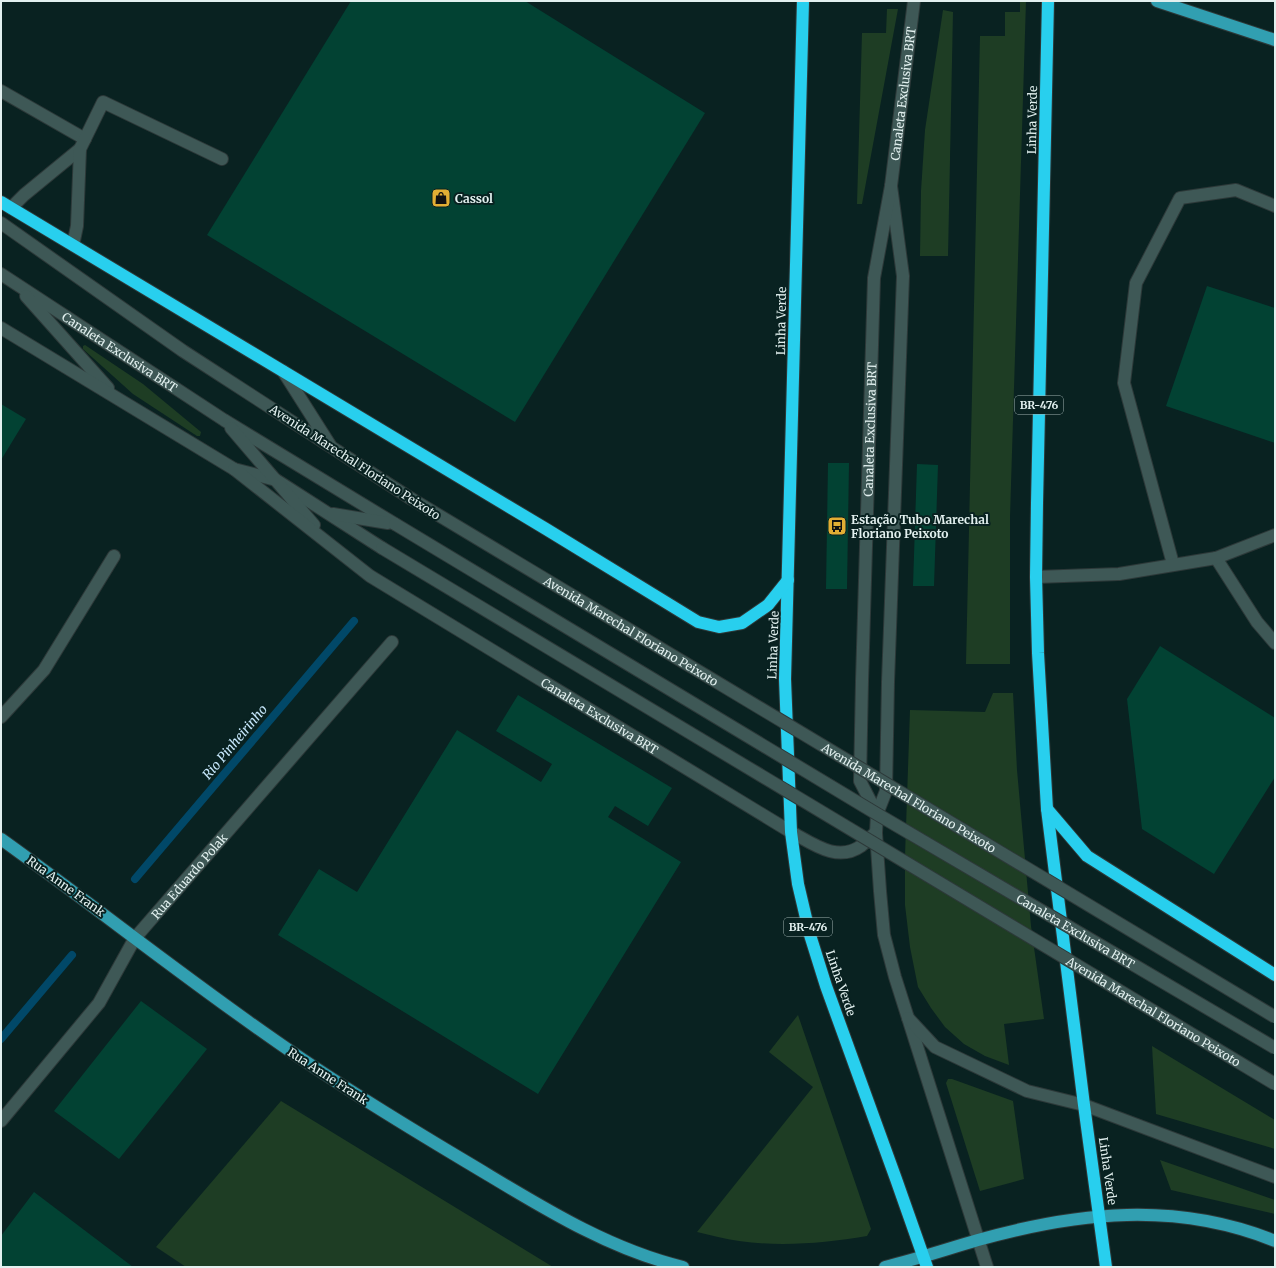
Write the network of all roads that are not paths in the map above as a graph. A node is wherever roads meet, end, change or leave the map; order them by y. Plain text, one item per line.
1 (803, 1) edge
2 (914, 1) edge
3 (1048, 1) edge
4 (1157, 1) edge
5 (1275, 40) edge
6 (1, 91) edge
7 (83, 144) junction
8 (222, 159) dead end
9 (891, 186) junction
10 (6, 205) edge
11 (1275, 206) edge
12 (1, 223) edge
13 (73, 245) junction
14 (1, 274) edge
15 (16, 284) junction
16 (1, 328) edge
17 (283, 371) junction
18 (117, 398) junction
19 (224, 420) junction
20 (333, 449) junction
21 (234, 469) junction
22 (276, 480) junction
23 (328, 513) junction
24 (395, 524) junction
25 (1275, 534) edge
26 (330, 544) junction
27 (114, 556) dead end
28 (1216, 558) junction
29 (1173, 564) junction
30 (1036, 577) junction
31 (788, 580) junction
32 (392, 642) dead end
33 (1275, 643) edge
34 (1, 717) edge
35 (1047, 809) junction
36 (877, 814) junction
37 (791, 832) junction
38 (876, 832) junction
39 (1, 839) edge
40 (135, 938) junction
41 (1275, 975) edge
42 (906, 1015) junction
43 (1275, 1017) edge
44 (1275, 1048) edge
45 (1275, 1084) edge
46 (1084, 1105) junction
47 (1, 1121) edge
48 (1275, 1177) edge
49 (1100, 1216) junction
50 (978, 1240) junction
51 (1275, 1241) edge
52 (925, 1262) edge
53 (683, 1267) edge
54 (885, 1267) edge
55 (987, 1267) edge
56 (1106, 1267) edge

1 - 31 highway, Linha Verde / BR-476
2 - 9 street, Canaleta Exclusiva BRT
3 - 30 highway, Linha Verde / BR-476
4 - 5 main road
6 - 7 street
7 - 8 street
7 - 10 street
7 - 13 street
9 - 36 street, Canaleta Exclusiva BRT
9 - 36 street, Canaleta Exclusiva BRT
10 - 13 highway
11 - 29 street
12 - 20 street, Avenida Marechal Floriano Peixoto
13 - 17 highway
14 - 15 street, Canaleta Exclusiva BRT
15 - 18 street, Canaleta Exclusiva BRT
15 - 19 street, Canaleta Exclusiva BRT
16 - 18 street, Avenida Marechal Floriano Peixoto
17 - 20 street
17 - 31 highway
18 - 21 street, Avenida Marechal Floriano Peixoto
19 - 22 street, Canaleta Exclusiva BRT
19 - 24 street, Canaleta Exclusiva BRT
20 - 43 street, Avenida Marechal Floriano Peixoto, bridge
21 - 22 street, Avenida Marechal Floriano Peixoto
21 - 26 street, Canaleta Exclusiva BRT
22 - 23 street, Avenida Marechal Floriano Peixoto
22 - 26 street, Canaleta Exclusiva BRT
23 - 24 street, Canaleta Exclusiva BRT
23 - 45 street, Avenida Marechal Floriano Peixoto, bridge
24 - 36 street, Canaleta Exclusiva BRT, bridge
25 - 28 street
26 - 37 street, Canaleta Exclusiva BRT
27 - 34 street
28 - 29 street
28 - 33 street
29 - 30 street
30 - 35 highway, Linha Verde / BR-476
31 - 37 highway, Linha Verde / BR-476
32 - 40 street, Rua Eduardo Polak
35 - 41 highway
35 - 46 highway, Linha Verde / BR-476
36 - 38 street, Canaleta Exclusiva BRT
36 - 44 street, Canaleta Exclusiva BRT, bridge
37 - 38 street, Canaleta Exclusiva BRT
37 - 52 highway, Linha Verde / BR-476
38 - 42 street, Canaleta Exclusiva BRT
39 - 40 main road, Rua Anne Frank
40 - 47 street, Rua Eduardo Polak
40 - 53 main road, Rua Anne Frank
42 - 46 street, Canaleta Exclusiva BRT
42 - 50 street, Canaleta Exclusiva BRT
46 - 48 street, Canaleta Exclusiva BRT
46 - 49 highway, Linha Verde / BR-476
49 - 50 main road
49 - 51 main road
49 - 56 highway, Linha Verde / BR-476
50 - 52 main road
50 - 55 street, Canaleta Exclusiva BRT
52 - 54 main road

